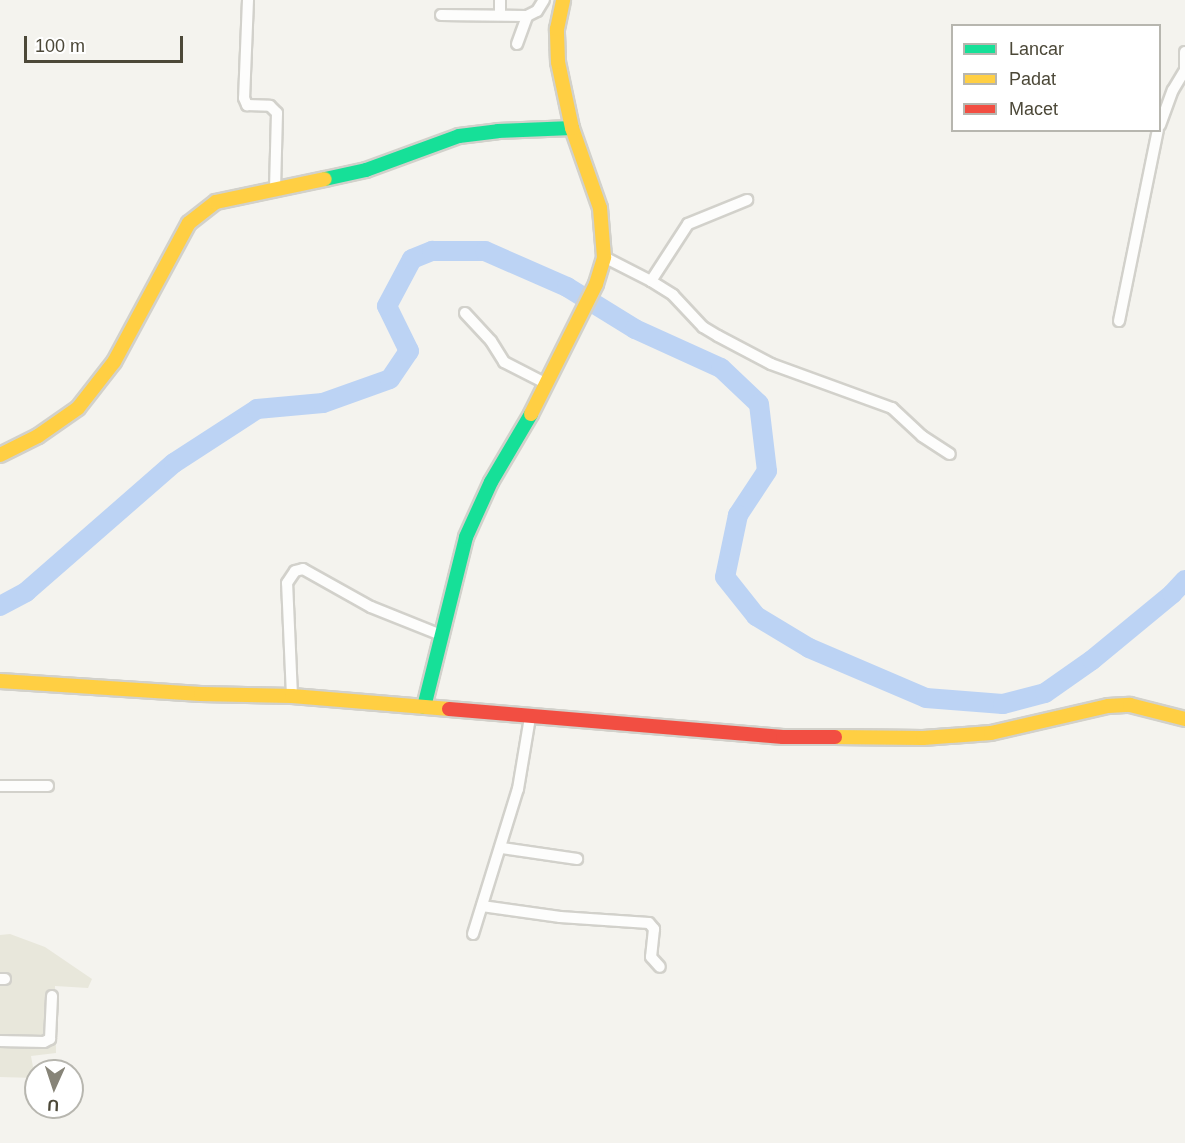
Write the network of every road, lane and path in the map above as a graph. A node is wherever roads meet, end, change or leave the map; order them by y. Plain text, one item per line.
1 (248, 0) edge
2 (500, 0) edge
3 (544, 0) edge
4 (563, 0) edge
5 (500, 14) junction
6 (441, 15) dead end
7 (527, 16) junction
8 (517, 44) dead end
9 (1185, 52) edge
10 (1185, 73) edge
11 (1161, 122) edge
12 (572, 128) junction
13 (1158, 132) edge
14 (275, 189) junction
15 (747, 200) dead end
16 (604, 257) junction
17 (651, 280) junction
18 (465, 313) dead end
19 (1119, 321) dead end
20 (547, 384) junction
21 (950, 454) dead end
22 (0, 455) edge
23 (441, 636) junction
24 (0, 681) edge
25 (292, 696) junction
26 (424, 707) junction
27 (530, 717) junction
28 (1185, 719) edge
29 (0, 786) edge
30 (48, 786) dead end
31 (502, 848) junction
32 (578, 859) dead end
33 (482, 906) junction
34 (473, 934) dead end
35 (660, 967) dead end
36 (52, 996) dead end
37 (0, 1041) edge

1 - 14 street
2 - 5 street
3 - 7 street
4 - 12 street
5 - 6 street
5 - 7 street
7 - 8 street
9 - 10 street
10 - 11 street
12 - 14 street
12 - 16 street
13 - 19 street
14 - 22 street
15 - 17 street
16 - 17 street
16 - 20 street
17 - 21 street
18 - 20 street
20 - 23 street
23 - 25 street
23 - 26 street
24 - 25 street
25 - 26 street
26 - 27 street
27 - 28 street
27 - 31 street
29 - 30 street
31 - 32 street
31 - 33 street
33 - 34 street
33 - 35 street
36 - 37 street

